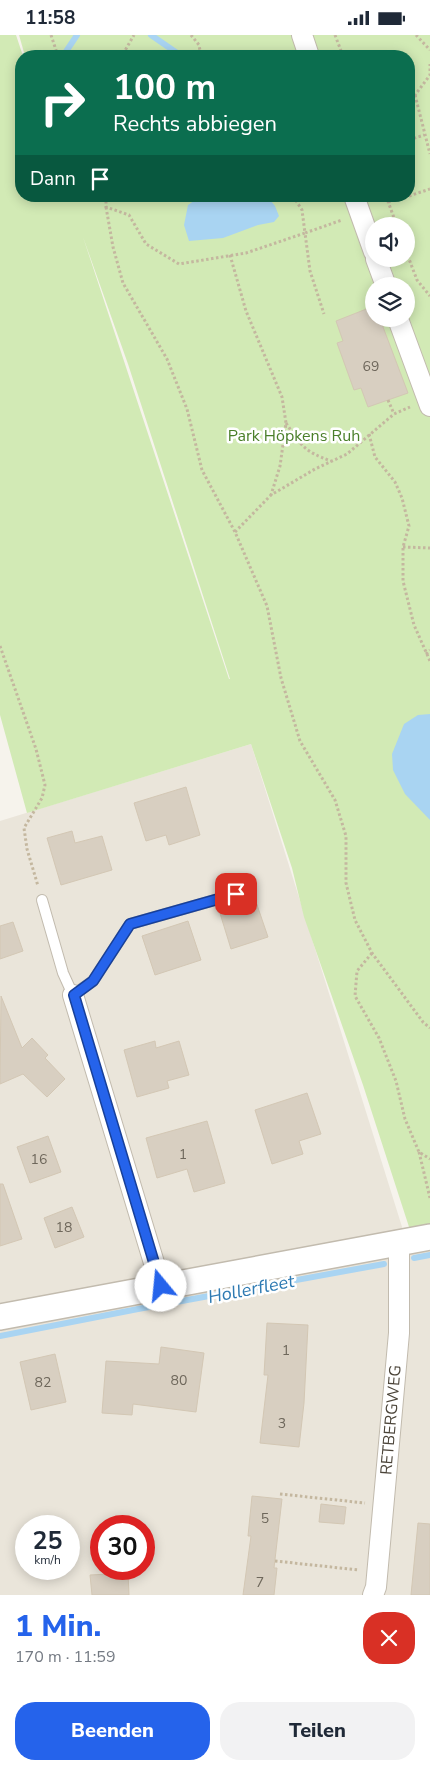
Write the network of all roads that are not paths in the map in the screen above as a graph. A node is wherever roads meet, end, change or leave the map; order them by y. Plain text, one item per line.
1 (302, 35) edge
2 (307, 50) edge
3 (357, 205) edge
4 (365, 227) edge
5 (401, 327) edge
6 (429, 403) edge
7 (236, 894) dead end
8 (42, 900) road end
9 (74, 995) junction
10 (430, 1237) edge
11 (399, 1244) junction
12 (161, 1286) junction
13 (0, 1317) edge
14 (373, 1595) edge

1 - 2 street
3 - 4 street
5 - 6 street
7 - 9 lane
8 - 9 lane
9 - 12 street
10 - 11 street
11 - 12 street
11 - 14 street, RETBERGWEG
12 - 13 street

